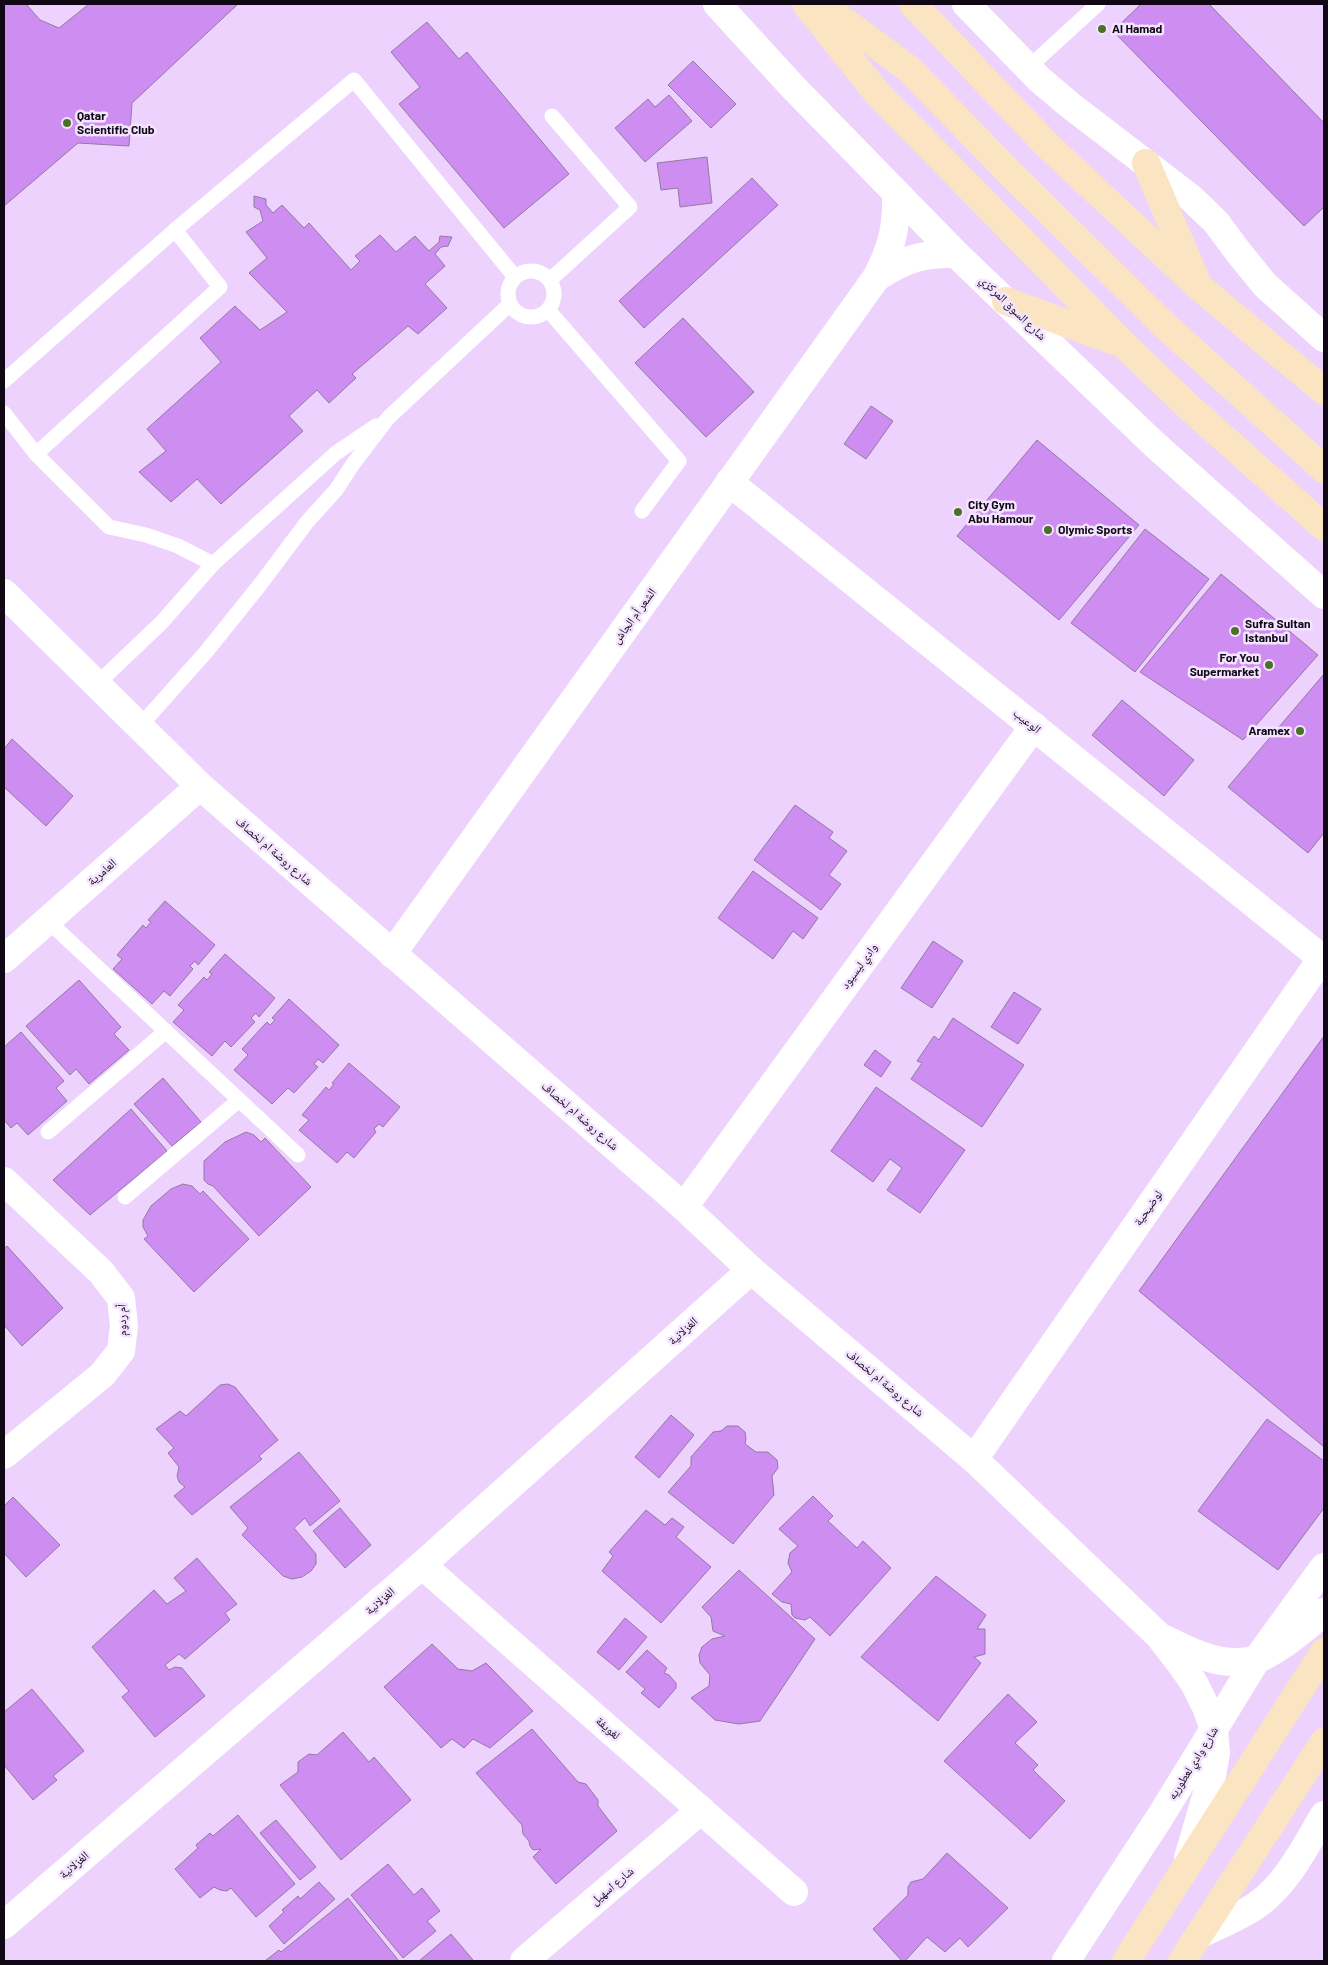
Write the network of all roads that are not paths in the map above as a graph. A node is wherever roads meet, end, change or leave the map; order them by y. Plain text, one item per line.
1 (717, 4) edge
2 (806, 4) edge
3 (821, 4) edge
4 (912, 4) edge
5 (966, 4) edge
6 (1098, 4) edge
7 (1028, 68) junction
8 (552, 116) dead end
9 (1146, 163) junction
10 (896, 192) junction
11 (175, 230) junction
12 (956, 254) junction
13 (515, 277) junction
14 (876, 278) junction
15 (550, 280) junction
16 (1198, 286) junction
17 (1006, 300) junction
18 (510, 304) junction
19 (549, 311) junction
20 (1324, 338) edge
21 (1122, 343) junction
22 (4, 381) edge
23 (1324, 391) edge
24 (4, 413) edge
25 (388, 418) junction
26 (36, 454) junction
27 (1324, 469) edge
28 (729, 482) junction
29 (642, 511) dead end
30 (1324, 527) edge
31 (213, 564) junction
32 (4, 593) edge
33 (1324, 595) edge
34 (96, 685) junction
35 (140, 726) junction
36 (1034, 726) junction
37 (200, 786) junction
38 (47, 920) junction
39 (392, 954) junction
40 (4, 959) edge
41 (1323, 959) edge
42 (166, 1031) junction
43 (239, 1100) junction
44 (48, 1132) dead end
45 (298, 1155) dead end
46 (4, 1181) edge
47 (125, 1197) dead end
48 (684, 1206) junction
49 (752, 1270) junction
50 (4, 1454) edge
51 (974, 1459) junction
52 (422, 1565) junction
53 (1324, 1567) edge
54 (1324, 1612) edge
55 (1159, 1636) junction
56 (1324, 1652) edge
57 (1257, 1659) junction
58 (1214, 1730) junction
59 (1324, 1742) edge
60 (701, 1810) junction
61 (1324, 1815) edge
62 (1185, 1870) junction
63 (794, 1892) dead end
64 (4, 1925) edge
65 (1199, 1935) junction
66 (524, 1961) edge
67 (1066, 1961) edge
68 (1126, 1961) edge
69 (1182, 1961) edge

1 - 10 street, شارع السوق المركزي
2 - 21 main road
3 - 27 main road
4 - 16 main road
5 - 7 street
6 - 7 lane
7 - 9 street
8 - 15 lane
9 - 16 main road
9 - 20 street
10 - 12 street, شارع السوق المركزي
10 - 14 street, الشعر أم الجاش
11 - 13 lane
11 - 22 lane
11 - 26 lane
12 - 14 street, الشعر أم الجاش
12 - 17 street, شارع السوق المركزي
13 - 15 lane
13 - 18 lane
14 - 28 street, الشعر أم الجاش
15 - 19 lane
16 - 23 main road
17 - 21 main road
17 - 33 street, شارع السوق المركزي
18 - 19 lane
18 - 25 lane
19 - 29 lane
21 - 30 main road
24 - 26 lane
25 - 31 lane
25 - 35 lane
26 - 31 lane
28 - 36 street, الوعيب
28 - 39 street, الشعر أم الجاش
31 - 34 lane
32 - 34 street, شارع روضة ام لخصاف
34 - 35 street, شارع روضة ام لخصاف
35 - 37 street, شارع روضة ام لخصاف
36 - 41 street, الوعيب
36 - 48 street, وادي ليسيود
37 - 38 street, العامرية
37 - 39 street, شارع روضة ام لخصاف
38 - 40 street, العامرية
38 - 42 lane
39 - 48 street, شارع روضة ام لخصاف
41 - 51 street, لوضيحية
42 - 43 lane
42 - 44 lane
43 - 45 lane
43 - 47 lane
46 - 50 street, أم ردوم
48 - 49 street, شارع روضة ام لخصاف
49 - 51 street, شارع روضة ام لخصاف
49 - 52 street, الغزلانية
51 - 55 street, شارع روضة ام لخصاف
52 - 60 street, لغويفة
52 - 64 street, الغزلانية
53 - 57 street, شارع وادي لعطوريه
54 - 57 street, شارع روضة ام لخصاف
55 - 57 street, شارع روضة ام لخصاف
55 - 58 street, شارع روضة ام لخصاف
56 - 62 main road
57 - 58 street, شارع وادي لعطوريه
58 - 62 street, شارع روضة ام لخصاف
58 - 67 street, شارع وادي لعطوريه
59 - 65 main road
60 - 63 street, لغويفة
60 - 66 street, شارع اسهيل
61 - 65 street
62 - 68 main road
65 - 69 main road

